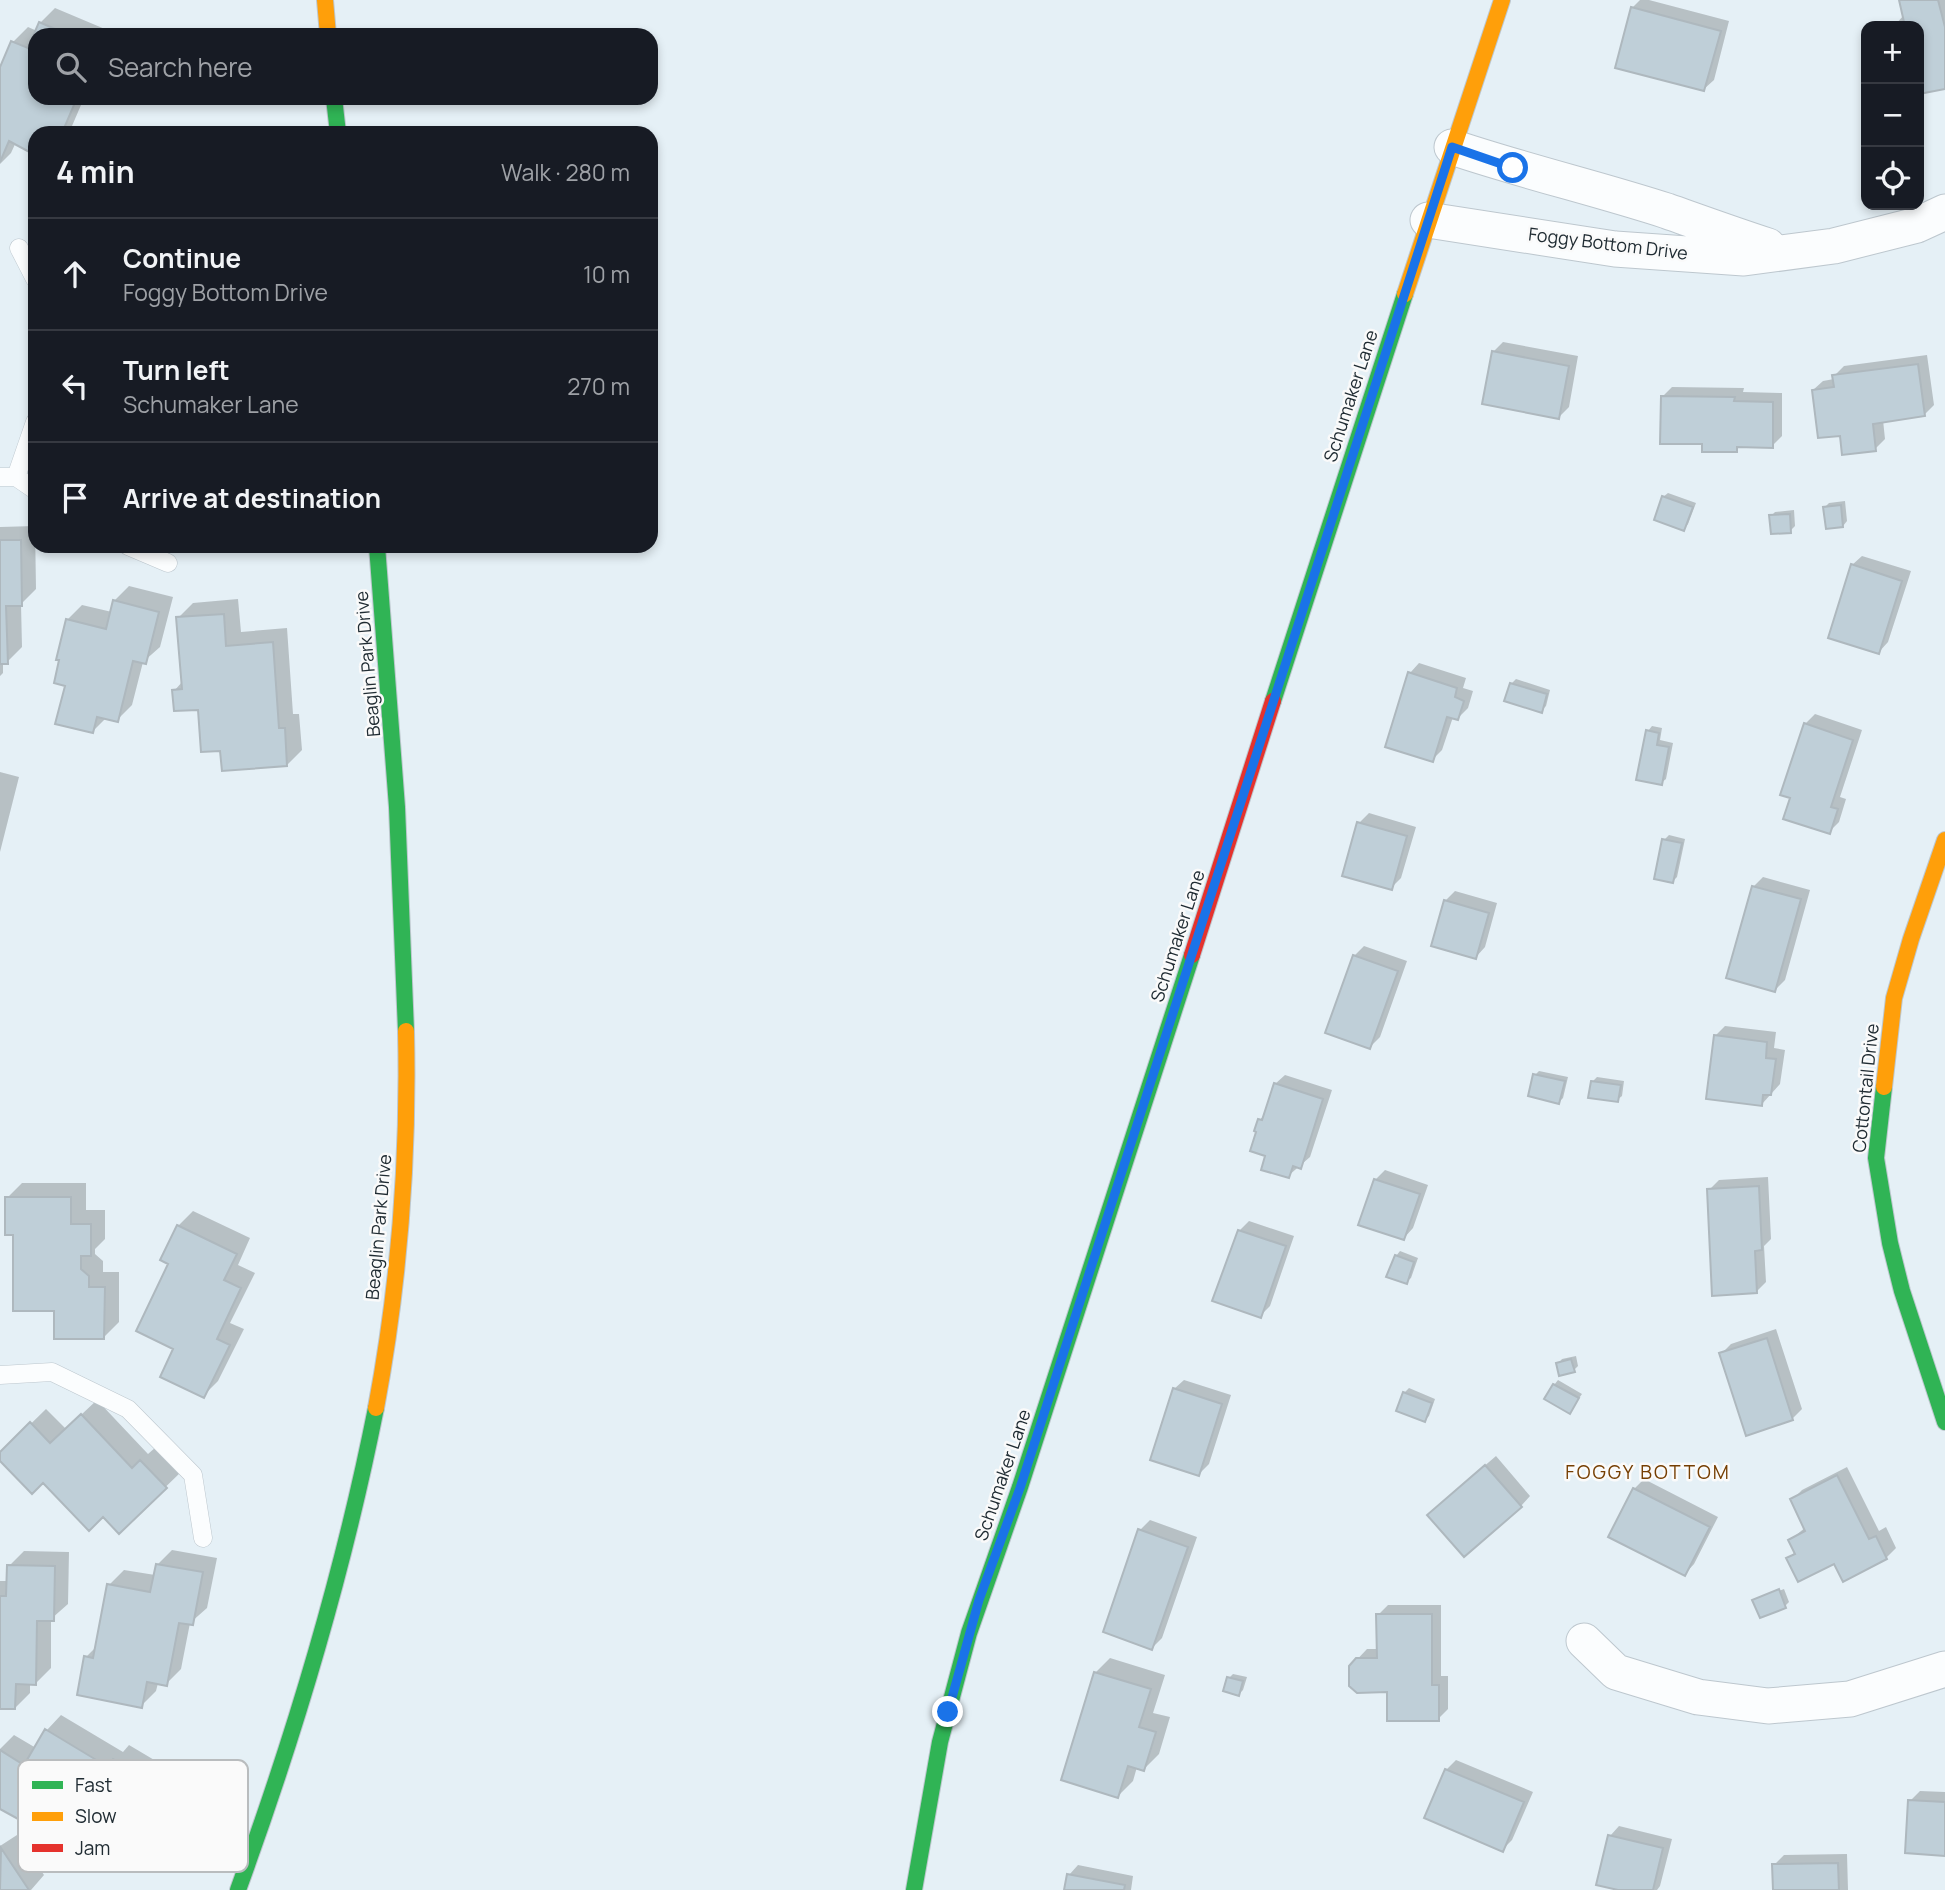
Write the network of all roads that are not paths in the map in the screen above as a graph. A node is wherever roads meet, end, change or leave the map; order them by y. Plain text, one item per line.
1 (325, 0) edge
2 (1502, 0) edge
3 (327, 28) edge
4 (335, 105) edge
5 (337, 126) edge
6 (1452, 147) junction
7 (1945, 212) edge
8 (1428, 220) junction
9 (19, 247) dead end
10 (1788, 252) junction
11 (28, 265) edge
12 (28, 436) edge
13 (8, 477) edge
14 (28, 487) edge
15 (144, 553) edge
16 (378, 553) edge
17 (168, 563) dead end
18 (1945, 840) edge
19 (0, 1375) edge
20 (1945, 1422) edge
21 (203, 1538) dead end
22 (1584, 1641) dead end
23 (1945, 1670) edge
24 (248, 1862) edge
25 (244, 1872) edge
26 (238, 1890) edge
27 (914, 1890) edge

1 - 3 street
2 - 6 street, Schumaker Lane
4 - 5 street
6 - 8 street, Schumaker Lane
6 - 10 street, Foggy Bottom Drive
7 - 10 street, Foggy Bottom Drive
8 - 10 street, Foggy Bottom Drive
8 - 27 street, Schumaker Lane
9 - 11 lane
12 - 13 lane
13 - 14 lane
15 - 17 lane
16 - 24 street, Beaglin Park Drive
18 - 20 street, Cottontail Drive
19 - 21 lane
22 - 23 street
25 - 26 street, Beaglin Park Drive

